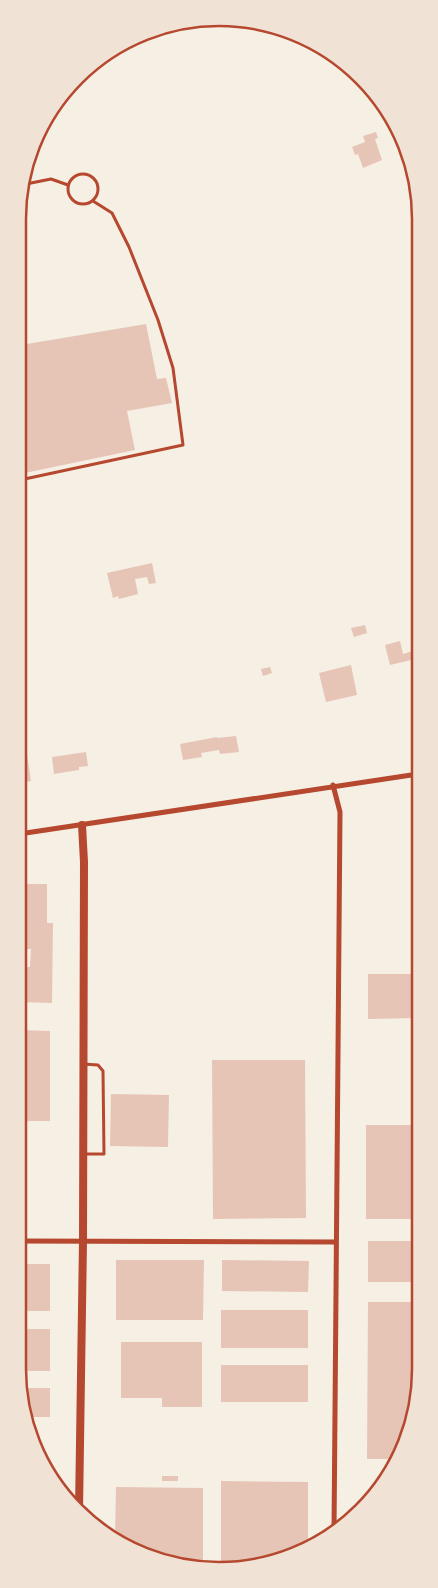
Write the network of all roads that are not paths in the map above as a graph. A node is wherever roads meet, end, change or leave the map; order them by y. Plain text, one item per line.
1 (30, 183) edge
2 (68, 184) junction
3 (93, 201) junction
4 (26, 479) edge
5 (412, 775) edge
6 (333, 785) junction
7 (82, 825) junction
8 (26, 833) edge
9 (83, 1064) junction
10 (83, 1154) junction
11 (26, 1241) edge
12 (83, 1241) junction
13 (336, 1242) junction
14 (79, 1501) edge
15 (334, 1523) edge

1 - 2 lane
2 - 3 lane
2 - 3 lane
3 - 4 lane
5 - 6 street
6 - 7 street
6 - 13 street
7 - 8 street
7 - 9 street
9 - 10 street
9 - 10 lane
10 - 12 street
11 - 12 street
12 - 13 street
12 - 14 street
13 - 15 street

